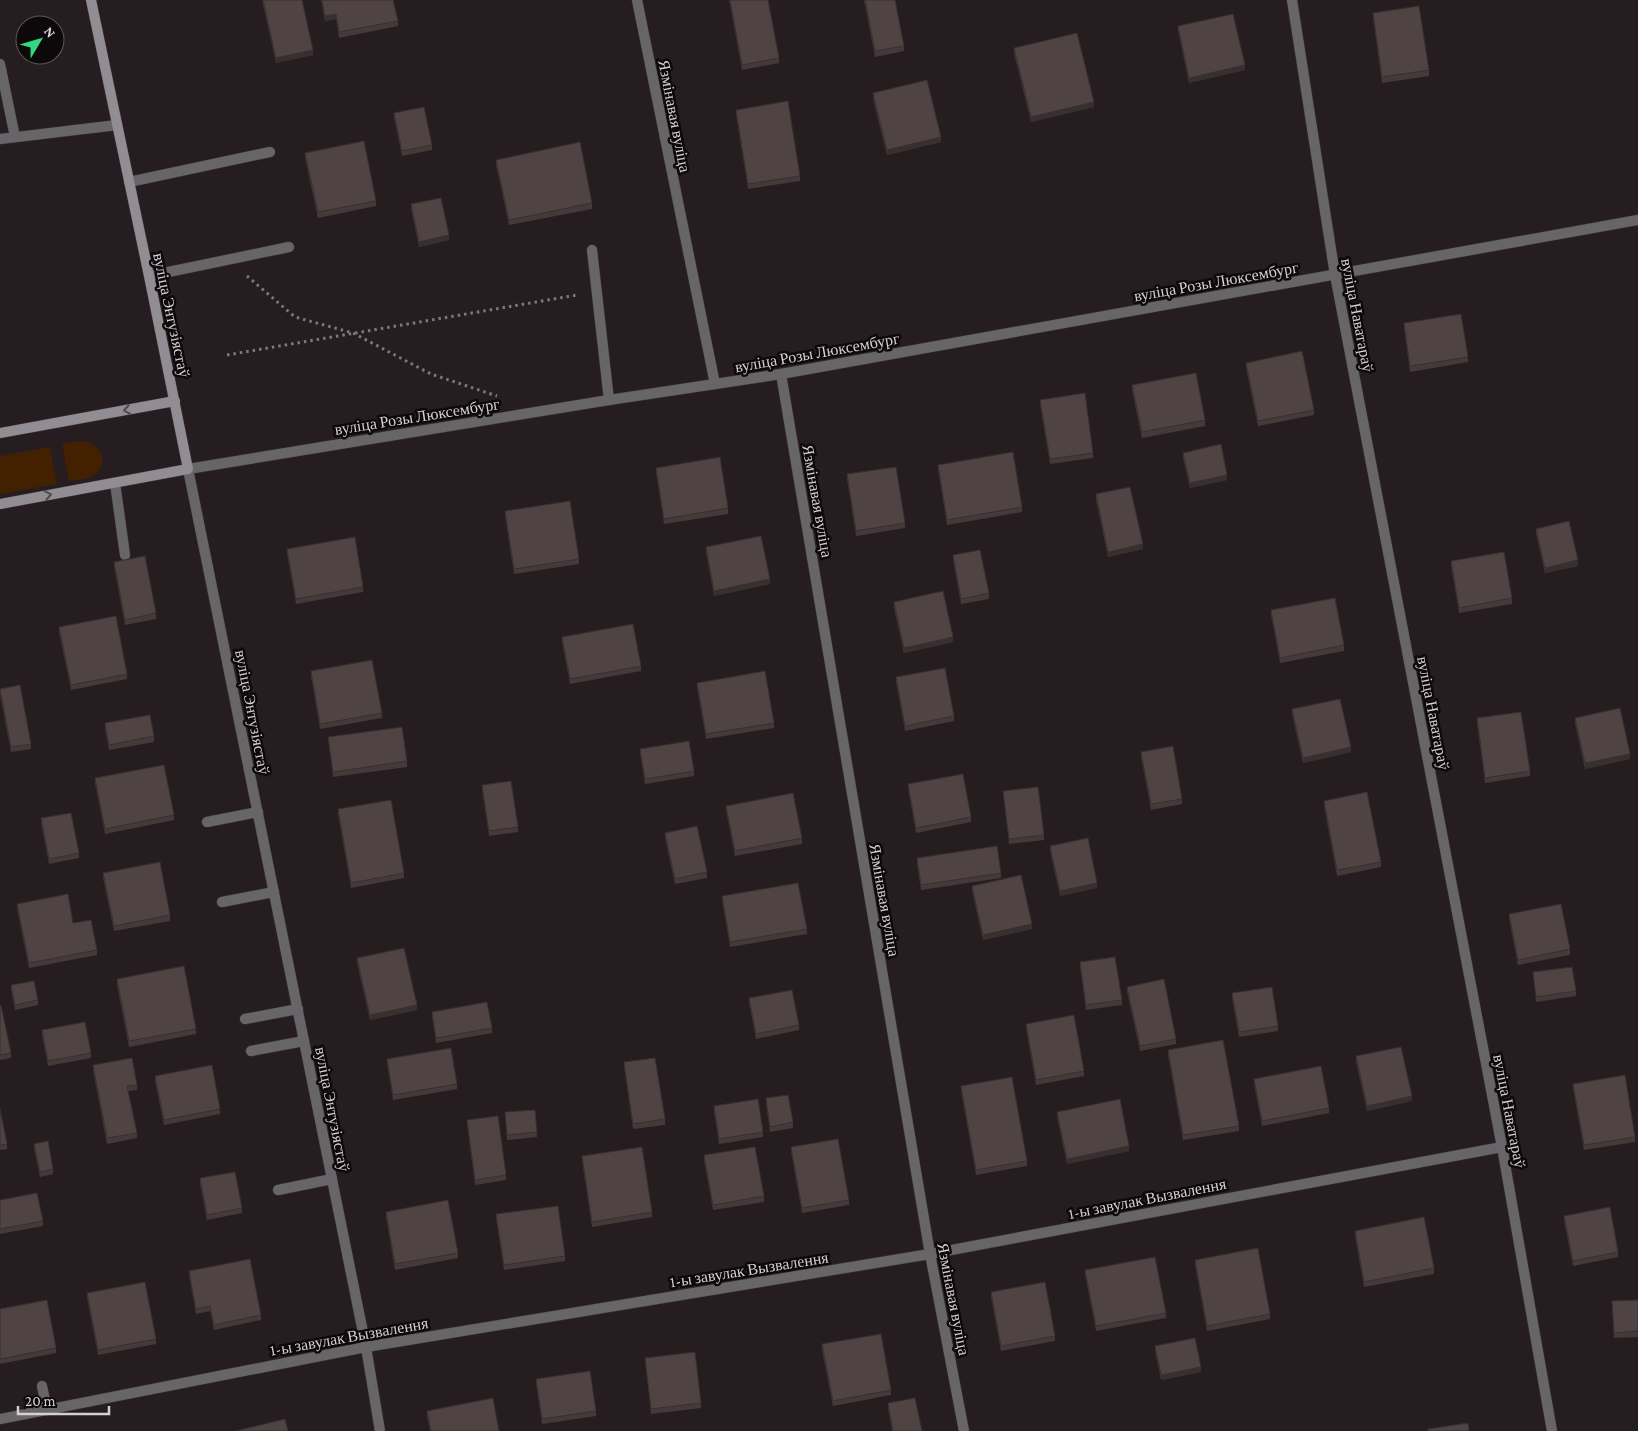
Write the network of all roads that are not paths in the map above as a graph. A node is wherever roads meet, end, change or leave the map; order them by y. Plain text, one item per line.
1 (91, 0) edge
2 (637, 0) edge
3 (1292, 0) edge
4 (0, 64) edge
5 (117, 125) junction
6 (14, 137) junction
7 (0, 139) edge
8 (270, 152) dead end
9 (129, 182) junction
10 (1638, 220) edge
11 (289, 247) dead end
12 (592, 250) dead end
13 (1335, 275) junction
14 (150, 276) junction
15 (781, 374) junction
16 (714, 384) junction
17 (609, 400) junction
18 (175, 401) junction
19 (0, 433) edge
20 (188, 469) junction
21 (115, 483) junction
22 (0, 504) edge
23 (125, 555) dead end
24 (258, 812) junction
25 (207, 822) dead end
26 (274, 892) junction
27 (222, 902) dead end
28 (298, 1009) junction
29 (245, 1019) dead end
30 (304, 1041) junction
31 (251, 1051) dead end
32 (1502, 1147) junction
33 (332, 1179) junction
34 (278, 1190) dead end
35 (930, 1254) junction
36 (366, 1347) junction
37 (42, 1386) dead end
38 (47, 1410) junction
39 (0, 1419) edge
40 (380, 1431) edge
41 (964, 1431) edge
42 (1552, 1431) edge

1 - 5 main road, вуліца Энтузіястаў
2 - 16 street, Язмінавая вуліца
3 - 13 street, вуліца Наватараў
4 - 6 street
5 - 6 street
5 - 9 main road, вуліца Энтузіястаў
6 - 7 street
8 - 9 street
9 - 14 main road, вуліца Энтузіястаў
10 - 13 street, вуліца Розы Люксембург
11 - 14 street
12 - 17 street
13 - 15 street, вуліца Розы Люксембург
13 - 32 street, вуліца Наватараў
14 - 18 main road, вуліца Энтузіястаў
15 - 16 street, вуліца Розы Люксембург
15 - 35 street, Язмінавая вуліца
16 - 17 street, вуліца Розы Люксембург
17 - 20 street, вуліца Розы Люксембург
18 -> 19 main road
18 - 20 main road, вуліца Энтузіястаў
20 - 21 main road, вуліца Розы Люксембург
20 - 24 street, вуліца Энтузіястаў
22 -> 21 main road, вуліца Розы Люксембург
21 - 23 street
24 - 25 street
24 - 26 street, вуліца Энтузіястаў
26 - 27 street
26 - 28 street, вуліца Энтузіястаў
28 - 29 street
28 - 30 street, вуліца Энтузіястаў
30 - 31 street
30 - 33 street, вуліца Энтузіястаў
32 - 35 street, 1-ы завулак Вызвалення
32 - 42 street, вуліца Наватараў
33 - 34 street
33 - 36 street, вуліца Энтузіястаў
35 - 36 street, 1-ы завулак Вызвалення
35 - 41 street, Язмінавая вуліца
36 - 38 street, 1-ы завулак Вызвалення
36 - 40 street, вуліца Энтузіястаў
37 - 38 street
38 - 39 street, 1-ы завулак Вызвалення

